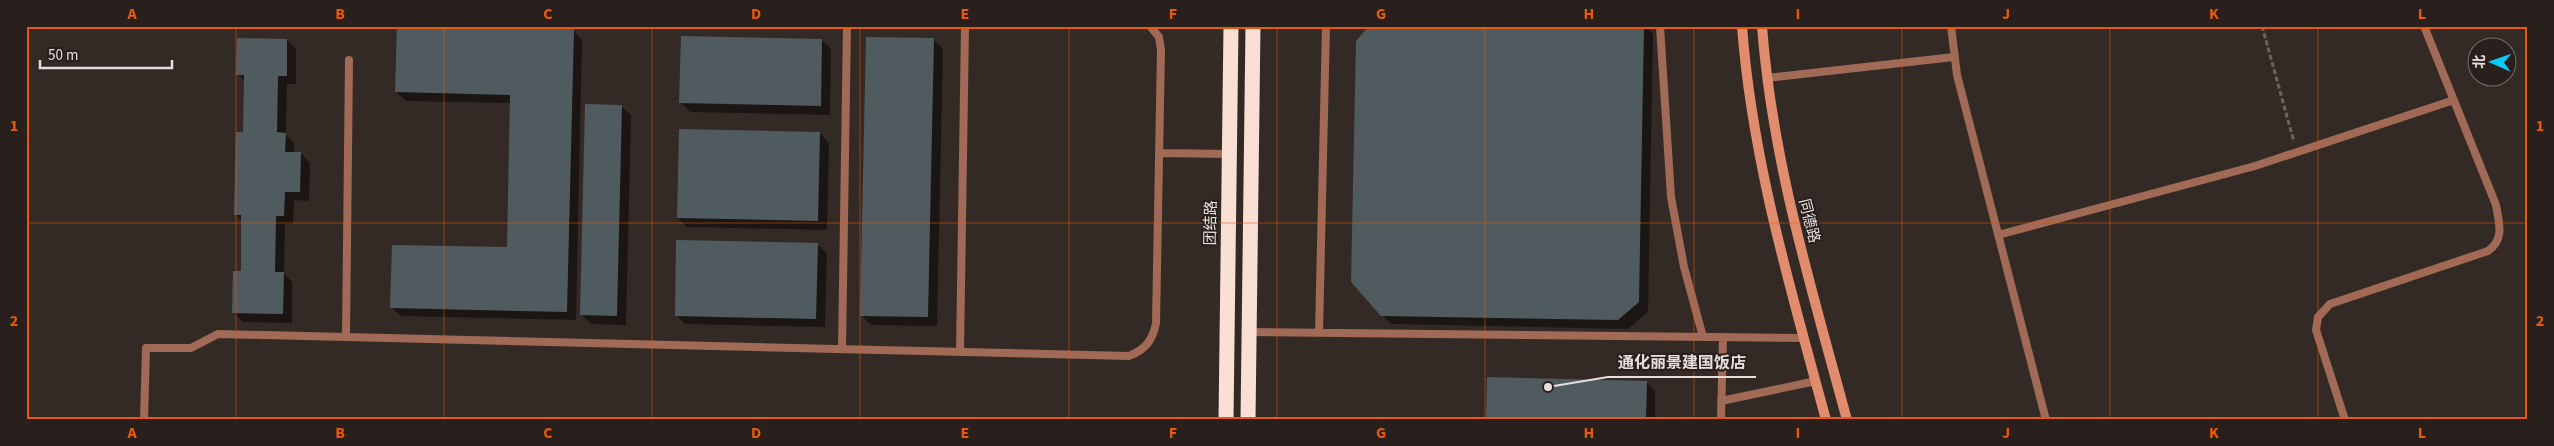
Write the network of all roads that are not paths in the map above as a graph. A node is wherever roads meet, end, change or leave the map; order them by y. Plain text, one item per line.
1 (847, 26) edge
2 (965, 26) edge
3 (1150, 26) edge
4 (1231, 26) edge
5 (1252, 26) edge
6 (1326, 26) edge
7 (1660, 26) edge
8 (1742, 26) edge
9 (1762, 26) edge
10 (1950, 26) edge
11 (2424, 26) edge
12 (1954, 57) junction
13 (349, 60) dead end
14 (1767, 78) junction
15 (2454, 100) junction
16 (1160, 153) junction
17 (1230, 154) junction
18 (1998, 235) junction
19 (1249, 332) junction
20 (1319, 333) junction
21 (346, 337) junction
22 (1704, 337) junction
23 (1722, 337) junction
24 (1804, 338) junction
25 (842, 349) junction
26 (960, 352) junction
27 (1816, 381) junction
28 (1721, 401) junction
29 (144, 420) edge
30 (1226, 420) edge
31 (1248, 420) edge
32 (1720, 420) edge
33 (1826, 420) edge
34 (1847, 420) edge
35 (2046, 420) edge
36 (2345, 420) edge

1 - 25 lane
2 - 26 lane
3 - 16 lane
4 - 17 highway, 团结路
5 - 19 highway
6 - 20 lane
7 - 22 lane
8 - 24 main road
9 - 14 main road, 同德路
10 - 12 lane
11 - 15 lane
12 - 14 lane
12 - 18 lane
13 - 21 lane
14 - 34 main road, 同德路
15 - 18 lane
15 - 36 lane
16 - 17 lane
16 - 26 lane
17 - 30 highway, 团结路
18 - 35 lane
19 - 20 lane
19 - 31 highway
20 - 22 lane
21 - 25 lane
21 - 29 lane
22 - 23 lane
23 - 24 lane
23 - 28 lane
24 - 27 main road
25 - 26 lane
27 - 28 lane
27 - 33 main road
28 - 32 lane

